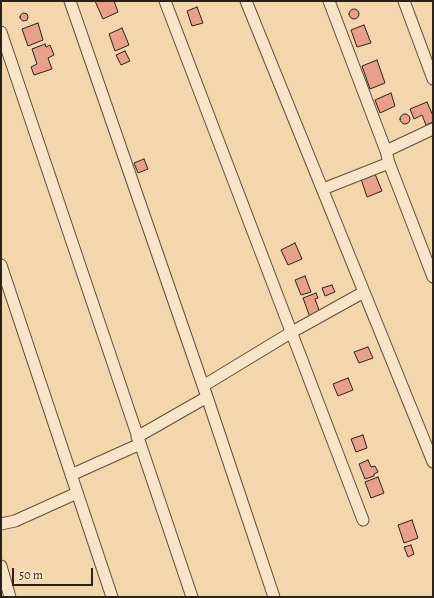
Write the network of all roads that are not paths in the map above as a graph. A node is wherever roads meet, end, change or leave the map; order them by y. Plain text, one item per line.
1 (70, 1) edge
2 (165, 1) edge
3 (246, 1) edge
4 (329, 1) edge
5 (404, 1) edge
6 (1, 32) edge
7 (433, 79) edge
8 (433, 129) edge
9 (386, 151) junction
10 (388, 163) junction
11 (323, 189) junction
12 (1, 264) edge
13 (433, 277) edge
14 (364, 292) junction
15 (292, 332) junction
16 (203, 386) junction
17 (207, 397) junction
18 (139, 440) junction
19 (433, 462) edge
20 (71, 475) junction
21 (77, 493) junction
22 (364, 520) dead end
23 (1, 524) edge
24 (1, 566) edge
25 (3, 579) edge
26 (10, 597) edge
27 (112, 597) edge
28 (192, 597) edge
29 (274, 597) edge

1 - 16 street
2 - 15 street
3 - 11 street
4 - 9 street
5 - 7 street
6 - 18 street
8 - 9 street
9 - 10 street
10 - 11 street
10 - 13 street
11 - 14 street
12 - 20 street
14 - 15 street
14 - 19 street
15 - 16 street
15 - 22 street
16 - 17 street
17 - 18 street
17 - 29 street
18 - 20 street
18 - 28 street
20 - 21 street
21 - 23 street
21 - 27 street
24 - 25 street
25 - 26 street

